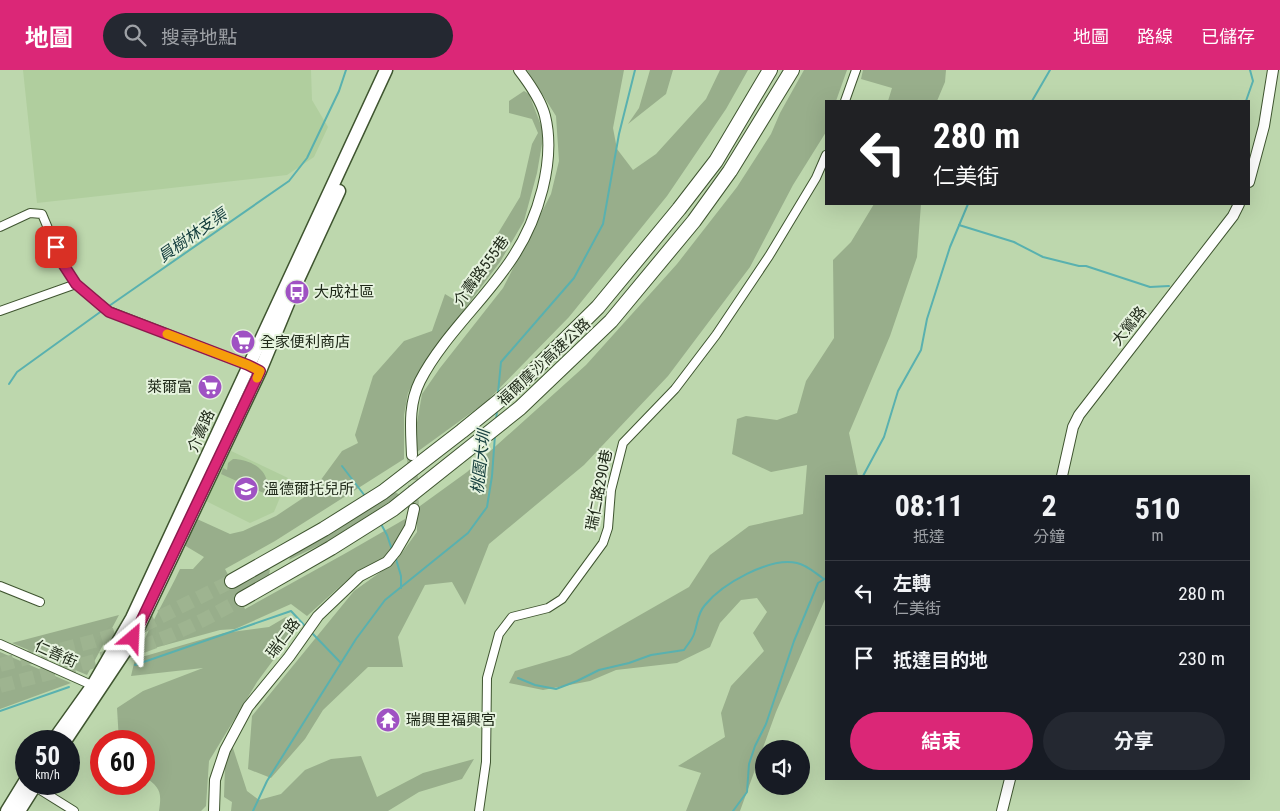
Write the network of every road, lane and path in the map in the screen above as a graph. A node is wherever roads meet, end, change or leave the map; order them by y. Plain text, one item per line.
1 (386, 70) edge
2 (394, 70) edge
3 (519, 70) edge
4 (770, 70) edge
5 (792, 70) edge
6 (856, 70) edge
7 (1273, 70) edge
8 (845, 100) edge
9 (825, 157) edge
10 (1250, 178) edge
11 (1238, 205) edge
12 (0, 227) edge
13 (76, 284) junction
14 (0, 311) edge
15 (248, 365) junction
16 (260, 371) junction
17 (412, 455) tunnel mouth
18 (1062, 475) edge
19 (414, 509) tunnel mouth
20 (274, 557) junction
21 (283, 576) junction
22 (232, 581) tunnel mouth
23 (0, 586) edge
24 (242, 599) tunnel mouth
25 (40, 602) dead end
26 (0, 644) edge
27 (96, 688) junction
28 (62, 730) edge
29 (71, 730) edge
30 (1010, 780) edge
31 (21, 795) edge
32 (26, 795) edge
33 (50, 795) edge
34 (7, 811) edge
35 (19, 811) edge
36 (74, 811) edge
37 (214, 811) edge
38 (479, 811) edge
39 (1002, 811) edge

1 - 15 main road, 介壽路
2 - 16 main road, 介壽路
3 - 17 street, 介壽路555巷
4 - 20 highway, 福爾摩沙高速公路
5 - 21 highway, 福爾摩沙高速公路
6 - 8 street
7 - 10 street
9 - 38 street, 瑞仁路290巷
11 - 18 street, 大鶯路
12 - 13 street
13 - 14 street
13 - 15 street
15 - 16 street
15 - 27 main road, 介壽路
16 - 27 main road, 介壽路
19 - 37 street, 瑞仁路
20 - 21 highway
20 - 22 highway, 福爾摩沙高速公路
21 - 24 highway, 福爾摩沙高速公路
23 - 25 street
26 - 27 street, 仁善街
27 - 28 main road, 介壽路
27 - 29 main road, 介壽路
30 - 39 street
31 - 34 main road
32 - 35 main road
33 - 36 street

